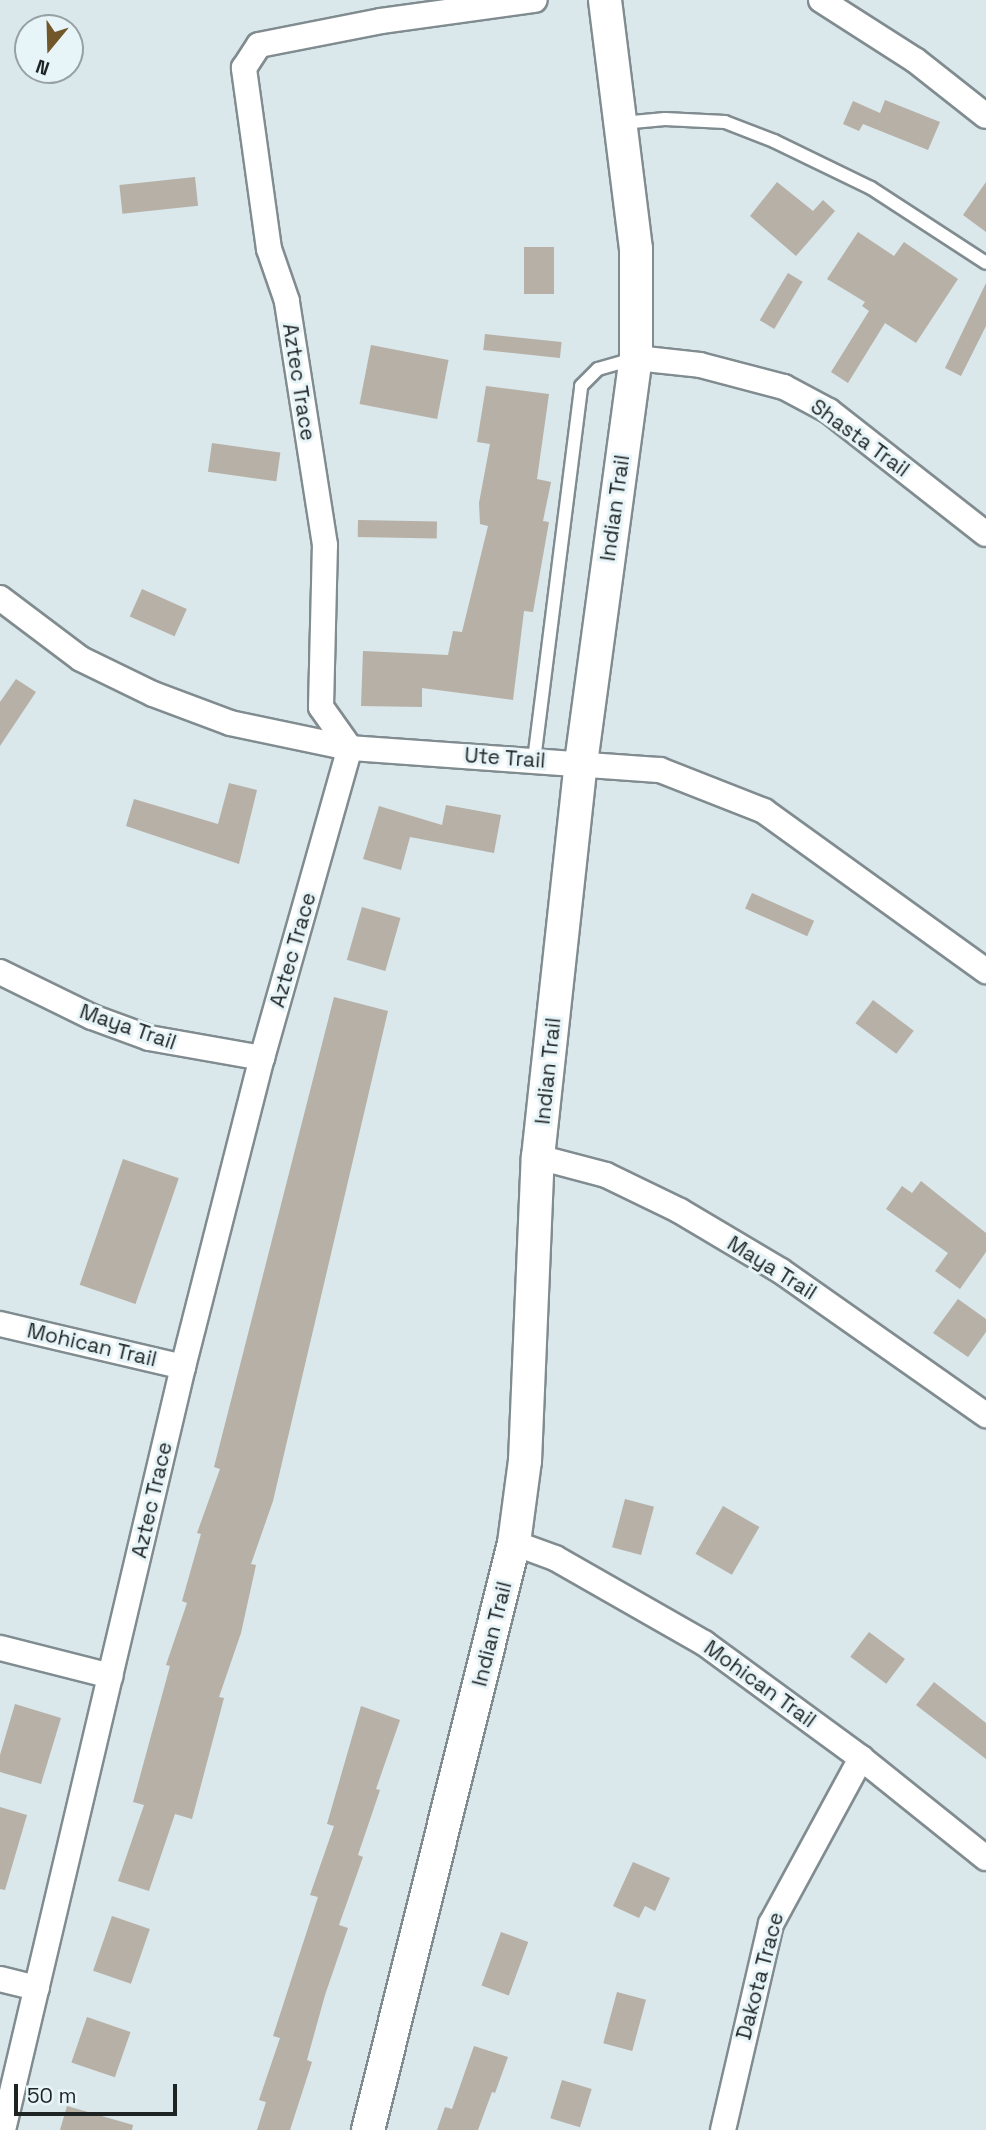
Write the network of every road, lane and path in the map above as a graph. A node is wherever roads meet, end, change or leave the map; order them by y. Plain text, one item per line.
1 (535, 0) edge
2 (605, 0) edge
3 (821, 0) edge
4 (986, 116) edge
5 (618, 124) junction
6 (986, 263) edge
7 (636, 358) junction
8 (986, 534) edge
9 (0, 598) edge
10 (350, 747) junction
11 (534, 760) junction
12 (581, 763) junction
13 (986, 971) edge
14 (0, 972) edge
15 (262, 1058) junction
16 (538, 1157) junction
17 (0, 1324) edge
18 (183, 1367) junction
19 (982, 1403) edge
20 (514, 1543) junction
21 (0, 1648) edge
22 (111, 1676) junction
23 (861, 1758) junction
24 (986, 1858) edge
25 (0, 1979) edge
26 (37, 1988) junction
27 (3, 2130) edge
28 (368, 2130) edge
29 (723, 2130) edge

1 - 10 street, Aztec Trace
2 - 5 street, Indian Trail
3 - 4 street
5 - 6 lane
5 - 7 street, Indian Trail
7 - 8 street, Shasta Trail
7 - 11 lane
7 - 12 street, Indian Trail
9 - 10 street, Ute Trail
10 - 11 street, Ute Trail
10 - 15 street, Aztec Trace
11 - 12 street, Ute Trail
12 - 13 street, Ute Trail
12 - 16 street, Indian Trail
14 - 15 street, Maya Trail
15 - 18 street, Aztec Trace
16 - 19 street, Maya Trail
16 - 20 street, Indian Trail
17 - 18 street, Mohican Trail
18 - 22 street, Aztec Trace
20 - 23 street, Mohican Trail
20 - 28 street, Indian Trail
21 - 22 street
22 - 26 street, Aztec Trace
23 - 24 street, Mohican Trail
23 - 29 street, Dakota Trace
25 - 26 street
26 - 27 street, Aztec Trace

